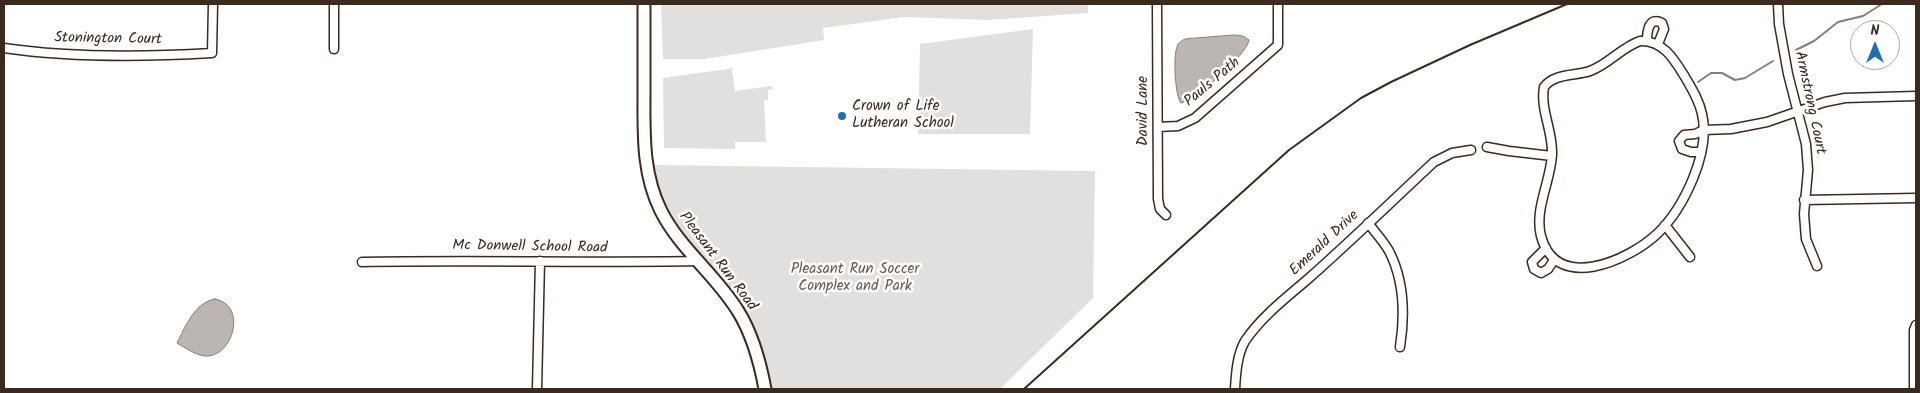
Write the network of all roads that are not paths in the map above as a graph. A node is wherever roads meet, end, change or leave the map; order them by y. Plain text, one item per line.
1 (213, 4) edge
2 (334, 4) edge
3 (644, 4) edge
4 (1158, 4) edge
5 (1278, 4) edge
6 (1778, 4) edge
7 (1647, 41) junction
8 (1658, 44) junction
9 (4, 48) edge
10 (334, 49) dead end
11 (1916, 96) edge
12 (1796, 111) junction
13 (1158, 127) junction
14 (1704, 130) junction
15 (1487, 147) dead end
16 (1471, 150) dead end
17 (1700, 152) junction
18 (1552, 156) junction
19 (1916, 198) edge
20 (1804, 200) junction
21 (1166, 215) dead end
22 (1368, 224) junction
23 (1665, 225) junction
24 (1546, 248) junction
25 (1690, 257) dead end
26 (1554, 260) junction
27 (540, 261) junction
28 (698, 261) junction
29 (362, 262) dead end
30 (1816, 266) dead end
31 (1915, 327) edge
32 (1400, 347) dead end
33 (537, 389) edge
34 (765, 389) edge
35 (1235, 389) edge
36 (1914, 389) edge

1 - 9 street, Stonington Court
2 - 10 street
3 - 28 main road, Pleasant Run Road
4 - 13 street, David Lane
5 - 13 street, Pauls Path
6 - 12 street, Armstrong Court
7 - 8 street
7 - 8 street
7 - 18 street
8 - 14 street
11 - 12 street
12 - 14 street
12 - 20 street, Armstrong Court
13 - 21 street, David Lane
14 - 17 street
14 - 17 street
15 - 18 street
16 - 22 street, Emerald Drive
17 - 23 street
18 - 24 street
19 - 20 street
20 - 30 street, Armstrong Court
22 - 32 street
22 - 35 street, Emerald Drive
23 - 25 street
23 - 26 street
24 - 26 street
24 - 26 street
27 - 28 street, Mc Donwell School Road
27 - 29 street, Mc Donwell School Road
27 - 33 street
28 - 34 main road, Pleasant Run Road
31 - 36 street

